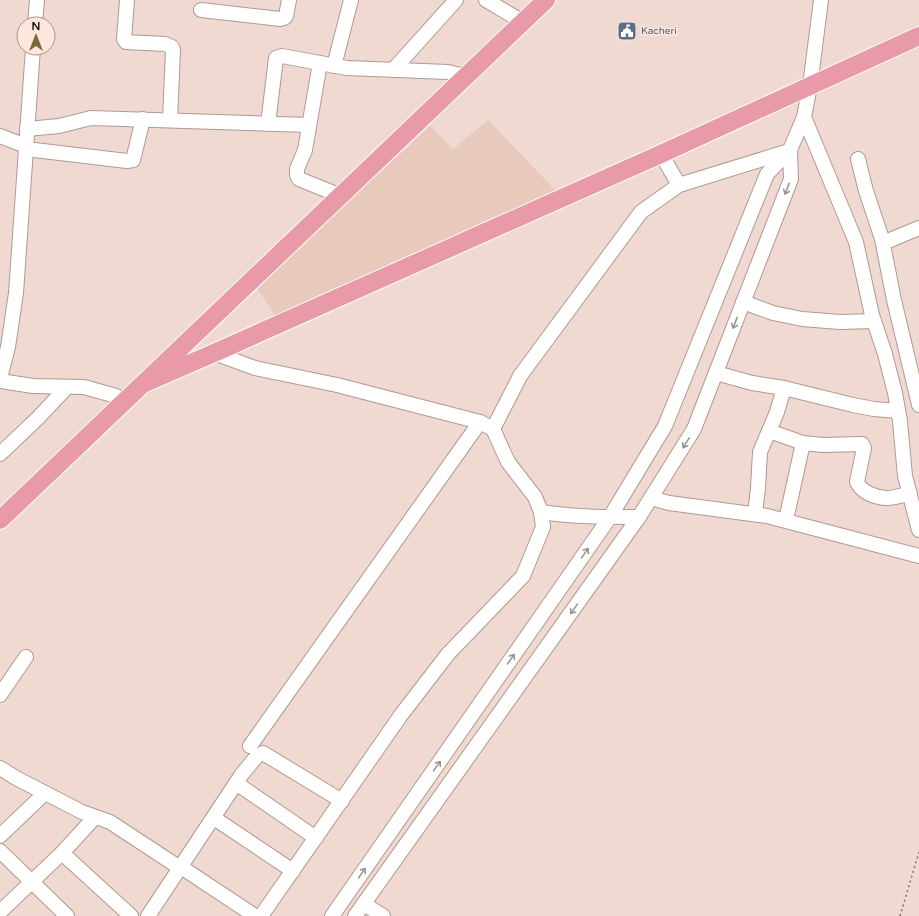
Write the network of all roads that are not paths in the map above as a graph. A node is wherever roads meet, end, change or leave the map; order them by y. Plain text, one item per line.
1 (127, 0) edge
2 (289, 0) edge
3 (351, 0) edge
4 (456, 0) edge
5 (486, 0) edge
6 (546, 0) edge
7 (821, 0) edge
8 (34, 1) edge
9 (201, 10) dead end
10 (35, 16) edge
11 (523, 22) junction
12 (919, 36) edge
13 (32, 56) edge
14 (320, 63) junction
15 (334, 66) junction
16 (392, 70) junction
17 (466, 76) junction
18 (810, 86) junction
19 (804, 117) junction
20 (143, 119) junction
21 (170, 120) junction
22 (268, 124) junction
23 (309, 125) junction
24 (27, 129) junction
25 (0, 136) edge
26 (26, 148) junction
27 (790, 150) junction
28 (662, 154) junction
29 (858, 159) dead end
30 (679, 185) junction
31 (341, 196) junction
32 (919, 228) edge
33 (883, 243) junction
34 (743, 302) junction
35 (874, 321) junction
36 (214, 353) junction
37 (716, 373) junction
38 (0, 380) edge
39 (145, 382) junction
40 (67, 387) junction
41 (784, 388) junction
42 (121, 405) junction
43 (919, 405) edge
44 (898, 411) junction
45 (480, 422) junction
46 (494, 430) junction
47 (769, 431) junction
48 (803, 443) junction
49 (0, 454) edge
50 (910, 494) junction
51 (651, 498) junction
52 (541, 512) junction
53 (755, 514) junction
54 (1, 517) edge
55 (610, 517) junction
56 (640, 517) junction
57 (786, 520) junction
58 (919, 530) edge
59 (919, 556) edge
60 (26, 658) dead end
61 (0, 695) edge
62 (250, 746) dead end
63 (3, 774) edge
64 (236, 783) junction
65 (418, 792) junction
66 (45, 794) junction
67 (342, 801) junction
68 (434, 806) junction
69 (95, 817) junction
70 (214, 818) junction
71 (0, 836) edge
72 (316, 838) junction
73 (0, 852) edge
74 (62, 853) junction
75 (178, 865) junction
76 (293, 871) junction
77 (32, 882) junction
78 (347, 894) junction
79 (361, 908) edge
80 (2, 912) edge
81 (67, 916) edge
82 (131, 916) edge
83 (148, 916) edge
84 (255, 916) edge
85 (261, 916) edge
86 (332, 916) edge
87 (383, 916) edge

1 - 21 street
2 - 9 street
3 - 15 street
4 - 16 street
5 - 11 street
6 - 11 main road
7 - 18 street
8 - 10 street
11 - 17 main road
12 - 18 main road
13 - 24 street
14 - 15 street
14 - 22 street
14 - 23 street
15 - 16 street
16 - 17 street
17 - 31 main road
18 - 19 street
18 - 28 main road
19 - 27 street
19 - 35 street
20 - 21 street
20 - 24 street
20 - 26 street
21 - 22 street
22 - 23 street
23 - 31 street
24 - 26 street
25 - 26 street
26 - 38 street
27 - 30 street
27 -> 34 street
27 - 55 street
28 - 30 street
28 - 36 main road
29 - 33 street
30 - 46 street
31 - 39 main road
32 - 33 street
33 - 43 street
34 - 35 street
34 -> 37 street
35 - 44 street
36 - 39 main road
36 - 45 street
37 - 41 street
37 -> 51 street
38 - 40 street
39 - 42 main road
40 - 42 street
40 - 49 street
41 - 44 street
41 - 47 street
42 - 54 main road
44 - 50 street
45 - 46 street
45 - 62 street
46 - 52 street
47 - 48 street
47 - 53 street
48 - 50 street
48 - 57 street
50 - 58 street
51 - 53 street
51 - 56 street
52 - 55 street
52 - 67 street
53 - 57 street
55 - 56 street
65 -> 55 street
56 -> 68 street
57 - 59 street
60 - 61 street
63 - 66 street
64 - 67 street
64 - 70 street
64 - 72 street
65 - 68 street
78 -> 65 street
66 - 69 street
66 - 71 street
67 - 72 street
68 - 79 street
69 - 74 street
69 - 75 street
70 - 75 street
70 - 76 street
72 - 76 street
73 - 77 street
74 - 77 street
74 - 82 street
75 - 83 street
75 - 84 street
76 - 85 street
77 - 80 street
77 - 81 street
78 - 79 street
78 - 86 street
79 - 87 street

